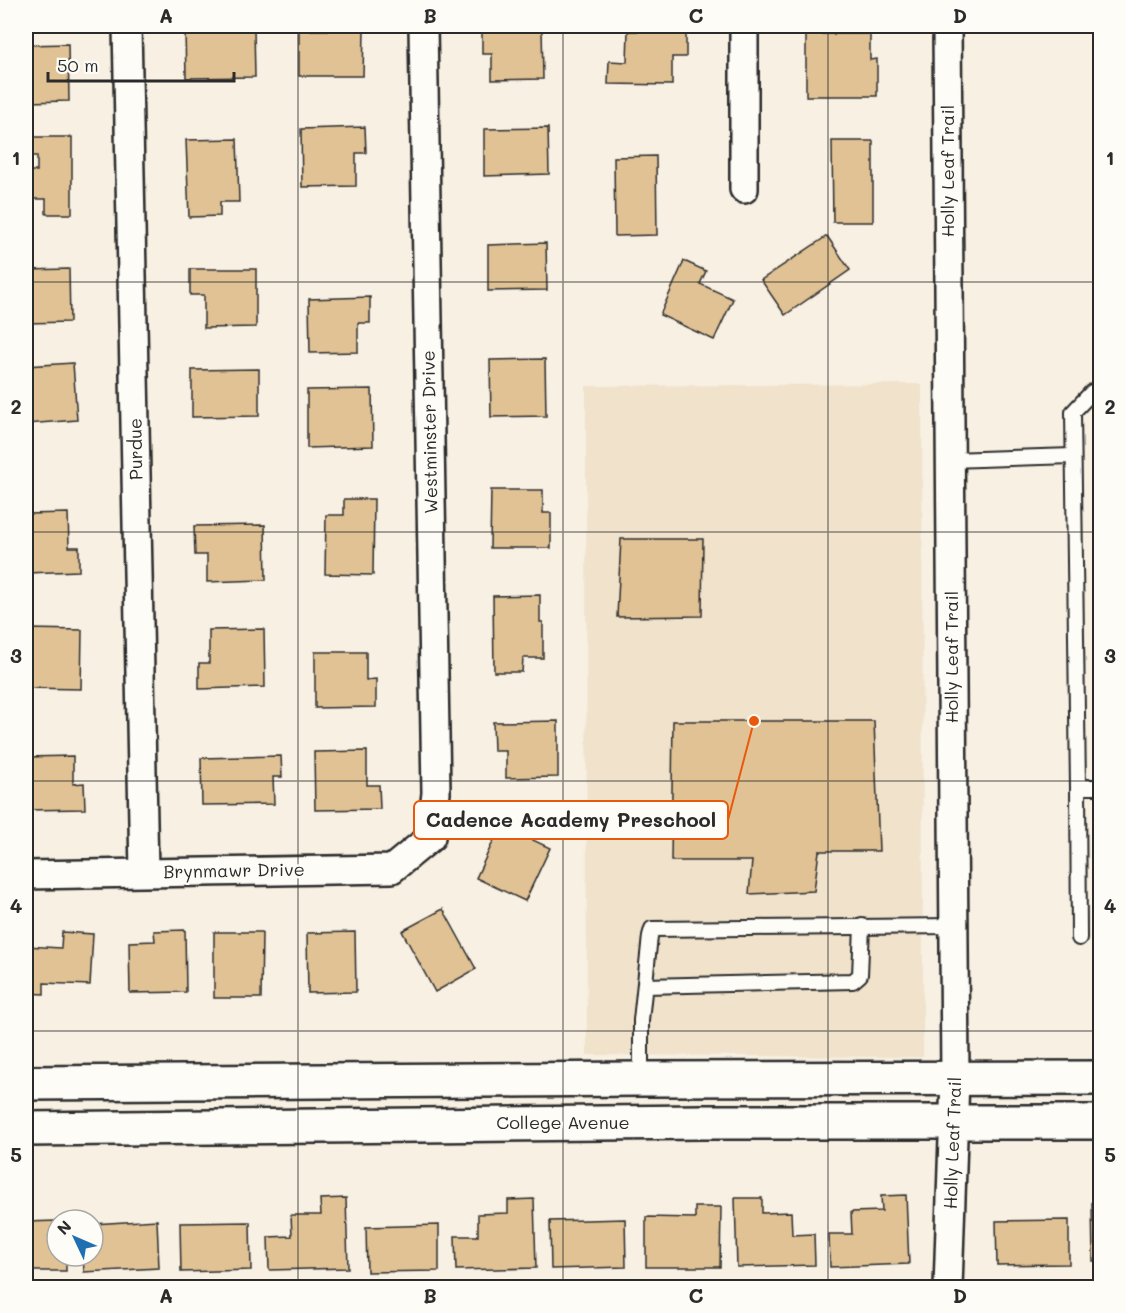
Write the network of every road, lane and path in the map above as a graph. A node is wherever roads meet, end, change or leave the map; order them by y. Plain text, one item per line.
1 (127, 26) edge
2 (423, 26) edge
3 (744, 26) edge
4 (947, 26) edge
5 (744, 189) dead end
6 (1101, 389) edge
7 (1073, 456) junction
8 (950, 460) junction
9 (1078, 787) junction
10 (1101, 787) edge
11 (430, 837) joint
12 (144, 872) junction
13 (26, 875) edge
14 (862, 926) junction
15 (954, 926) junction
16 (1079, 938) dead end
17 (645, 986) junction
18 (641, 1078) junction
19 (955, 1078) junction
20 (1101, 1078) edge
21 (26, 1083) edge
22 (954, 1122) junction
23 (1101, 1122) edge
24 (26, 1129) edge
25 (948, 1287) edge

1 - 12 street, Purdue
2 - 11 street, Westminster Drive
3 - 5 street
4 - 8 street, Holly Leaf Trail
6 - 7 lane
7 - 8 lane
7 - 9 lane
8 - 15 street, Holly Leaf Trail
9 - 10 lane
9 - 16 lane
11 - 12 street, Brynmawr Drive
12 - 13 street, Brynmawr Drive
14 - 15 lane
14 - 17 lane
14 - 17 lane
15 - 19 street, Holly Leaf Trail
17 - 18 lane
18 - 19 main road
18 - 21 main road
19 - 20 main road
19 - 22 street, Holly Leaf Trail
22 - 23 main road, College Avenue
22 - 24 main road, College Avenue
22 - 25 street, Holly Leaf Trail

